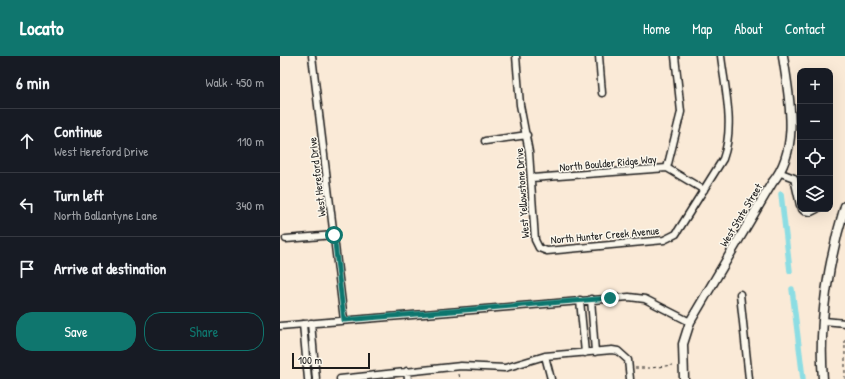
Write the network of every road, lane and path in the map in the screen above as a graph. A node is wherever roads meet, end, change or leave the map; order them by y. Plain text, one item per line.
1 (312, 56) edge
2 (516, 56) edge
3 (600, 56) edge
4 (675, 56) edge
5 (721, 56) edge
6 (783, 56) edge
7 (602, 93) dead end
8 (527, 135) junction
9 (485, 141) dead end
10 (667, 168) junction
11 (781, 173) junction
12 (797, 176) edge
13 (532, 178) junction
14 (794, 178) junction
15 (704, 190) junction
16 (797, 192) edge
17 (845, 206) edge
18 (334, 235) junction
19 (286, 239) dead end
20 (540, 248) joint
21 (740, 294) dead end
22 (591, 299) junction
23 (580, 300) junction
24 (344, 320) junction
25 (824, 321) junction
26 (690, 322) junction
27 (845, 323) edge
28 (303, 324) junction
29 (311, 324) junction
30 (280, 326) edge
31 (845, 338) edge
32 (595, 352) junction
33 (585, 353) junction
34 (545, 356) junction
35 (672, 365) dead end
36 (634, 368) dead end
37 (407, 371) junction
38 (459, 374) dead end
39 (308, 379) edge
40 (316, 379) edge
41 (340, 379) edge
42 (408, 379) edge
43 (460, 379) edge
44 (551, 379) edge
45 (630, 379) edge
46 (684, 379) edge
47 (749, 379) edge
48 (823, 379) edge
49 (845, 379) edge

1 - 18 street, West Hereford Drive
2 - 8 street, West Yellowstone Drive
3 - 7 street
4 - 10 street
5 - 15 street
6 - 11 main road, West State Street
8 - 9 street
8 - 13 street, West Yellowstone Drive
10 - 13 street, North Boulder Ridge Way
10 - 15 street, North Boulder Ridge Way
11 - 14 street
11 - 26 main road, West State Street
12 - 14 street
13 - 20 street, West Yellowstone Drive
14 - 16 street
15 - 20 street, North Hunter Creek Avenue
17 - 25 main road
18 - 19 street
18 - 24 street, West Hereford Drive
21 - 47 street
22 - 23 street
22 - 26 street
22 - 32 street
23 - 24 street
23 - 33 street
24 - 29 street
25 - 27 street
25 - 48 main road
26 - 46 main road, West State Street
28 - 29 street
28 - 30 street
28 - 39 street
29 - 40 street
31 - 49 path
32 - 33 street
32 - 45 street
33 - 34 street
34 - 37 street
34 - 44 street
35 - 36 path
37 - 41 street
37 - 42 street
38 - 43 path

